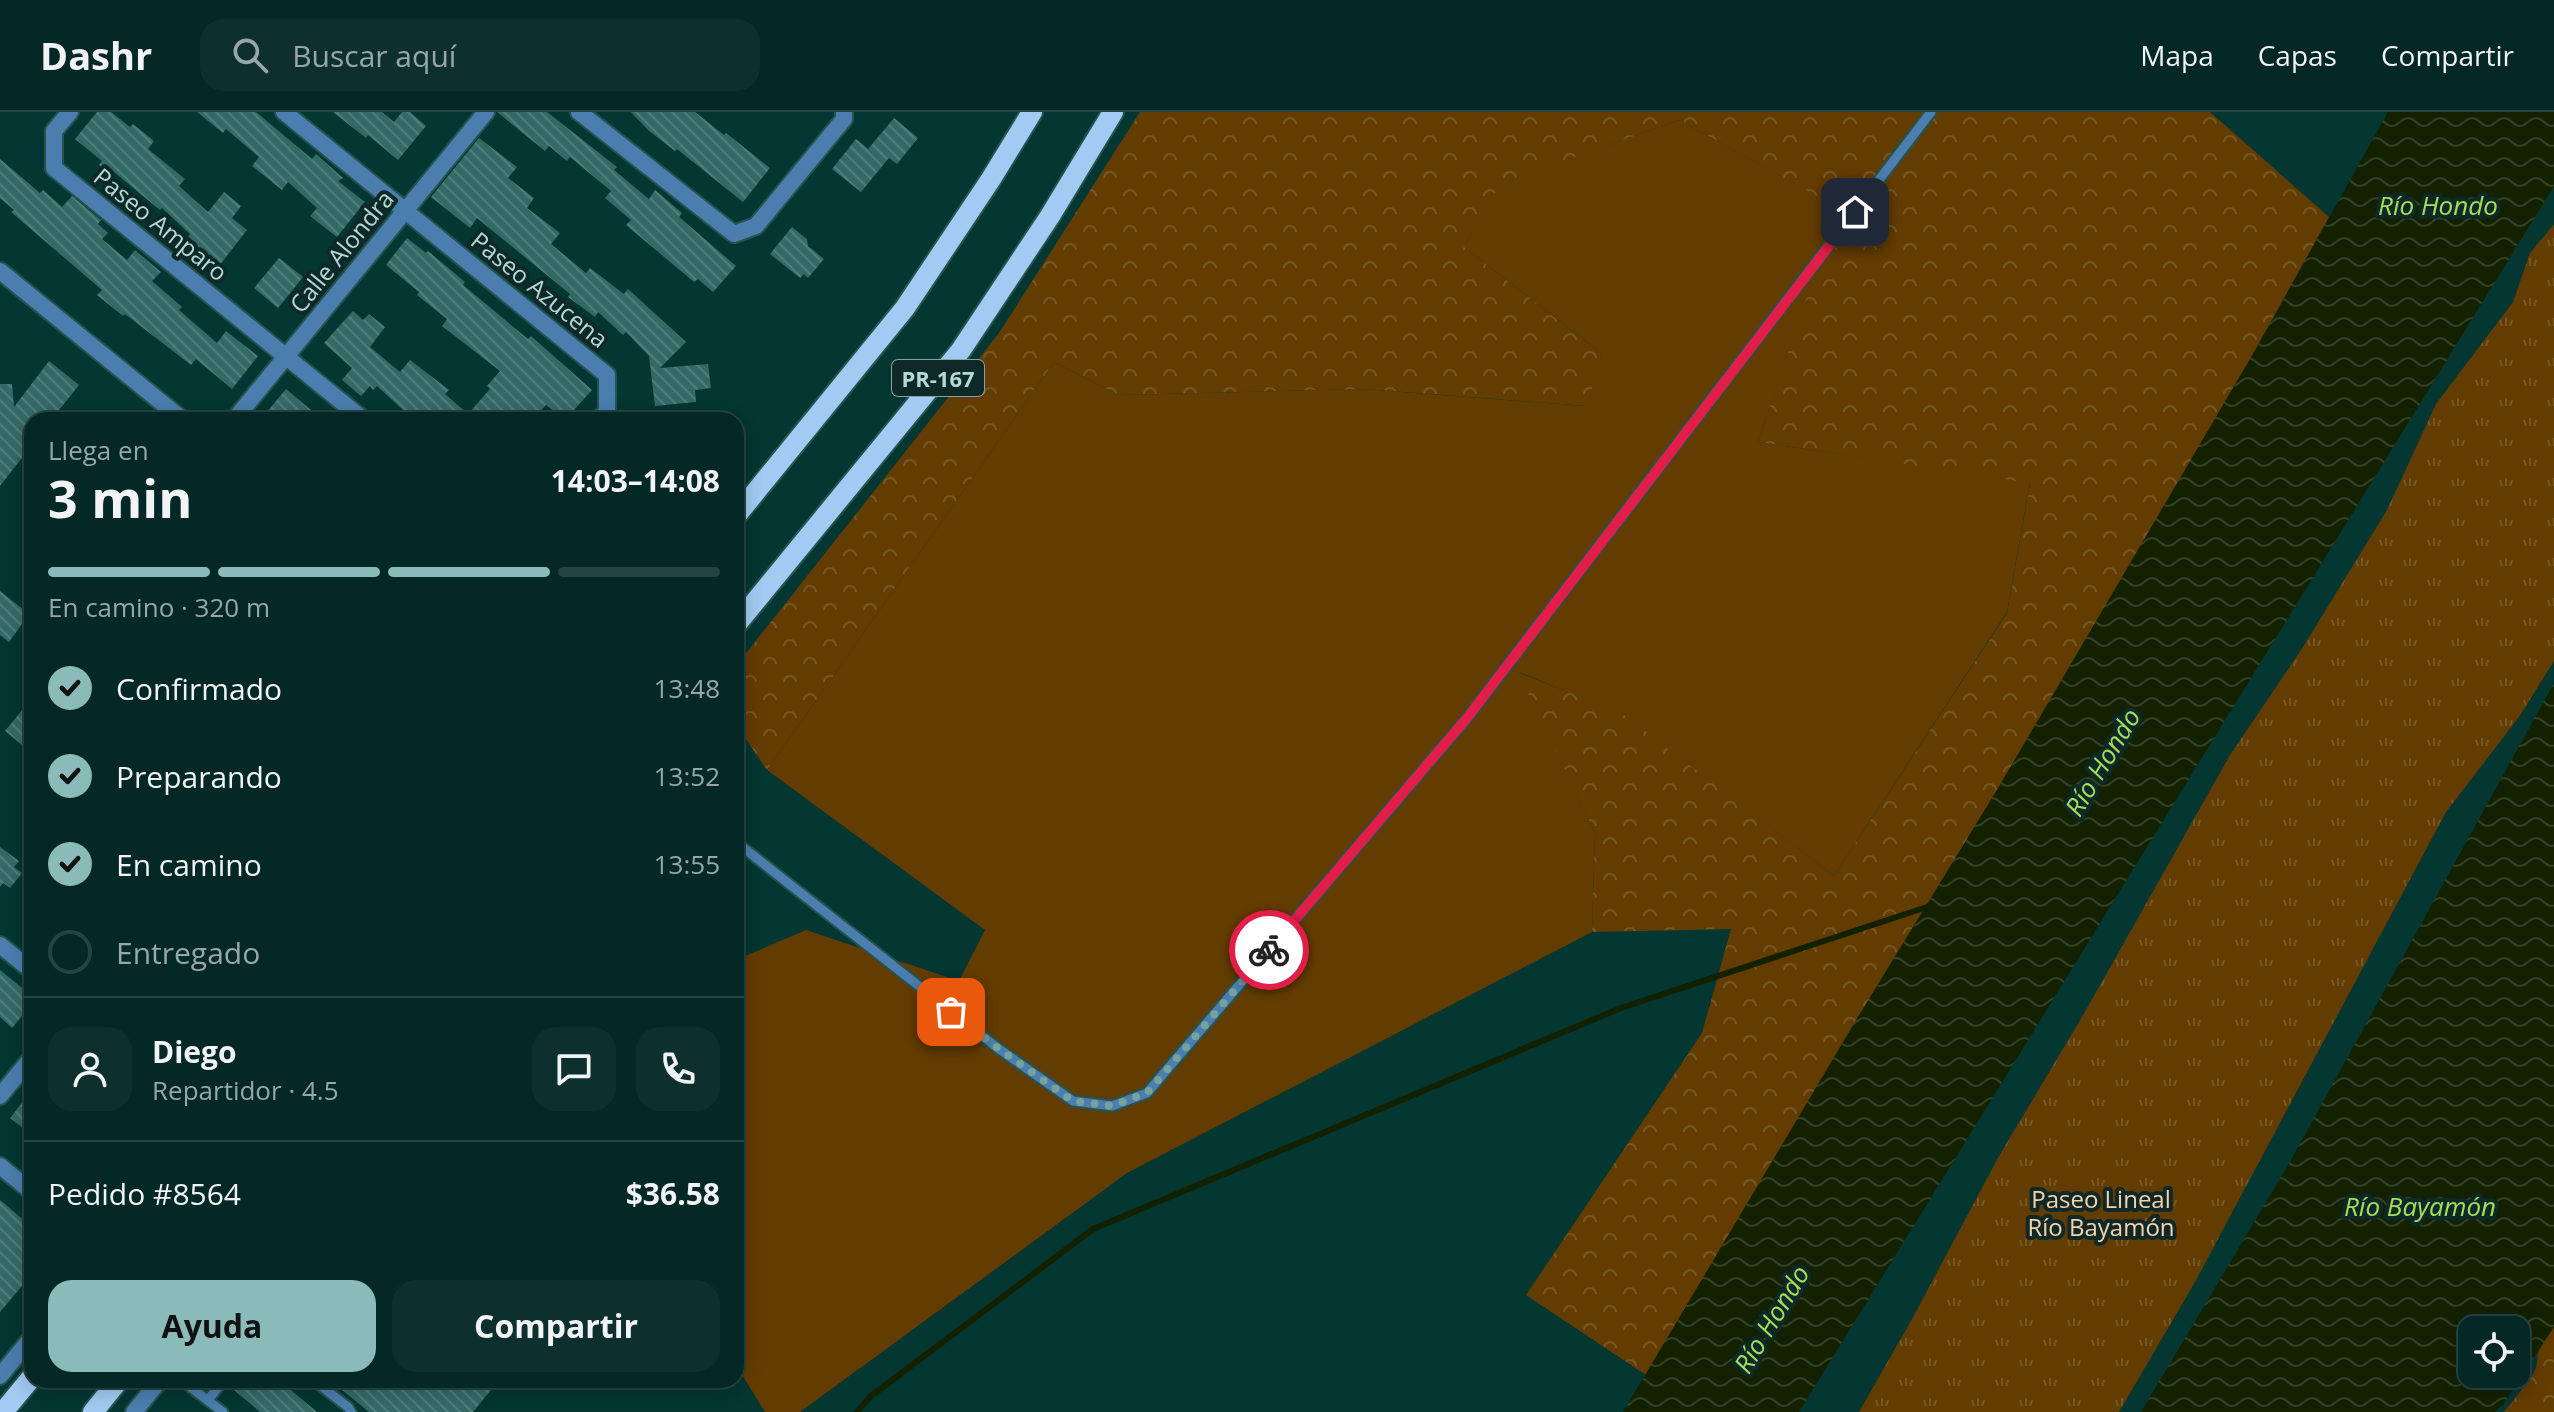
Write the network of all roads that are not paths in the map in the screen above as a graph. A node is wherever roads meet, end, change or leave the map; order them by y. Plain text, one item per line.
1 (70, 112) edge
2 (284, 112) edge
3 (486, 112) edge
4 (579, 112) edge
5 (844, 112) edge
6 (1032, 112) edge
7 (1113, 112) edge
8 (1931, 112) edge
9 (405, 210) junction
10 (0, 271) edge
11 (285, 357) junction
12 (173, 412) edge
13 (240, 412) edge
14 (354, 412) edge
15 (606, 412) edge
16 (744, 506) edge
17 (744, 615) edge
18 (744, 848) edge
19 (0, 945) edge
20 (24, 964) edge
21 (24, 1067) edge
22 (0, 1096) edge
23 (0, 1166) edge
24 (24, 1186) edge
25 (24, 1347) edge
26 (0, 1376) edge
27 (24, 1387) edge
28 (112, 1388) edge
29 (154, 1388) edge
30 (192, 1388) edge
31 (218, 1388) edge
32 (322, 1388) edge
33 (208, 1400) junction
34 (3, 1412) edge
35 (93, 1412) edge
36 (134, 1412) edge
37 (223, 1412) edge
38 (351, 1412) edge

1 - 11 street, Paseo Amparo
2 - 9 street
3 - 9 street, Calle Alondra
4 - 5 street
6 - 16 main road, PR-167
7 - 17 main road, PR-167
8 - 18 lane
9 - 11 street, Calle Alondra
9 - 15 street, Paseo Azucena
10 - 12 street
11 - 13 street, Calle Alondra
11 - 14 street
19 - 20 street
21 - 22 street
23 - 24 street
25 - 26 street
27 - 34 main road
28 - 35 main road
29 - 36 street
30 - 33 lane
31 - 33 lane
32 - 38 lane
33 - 37 lane

